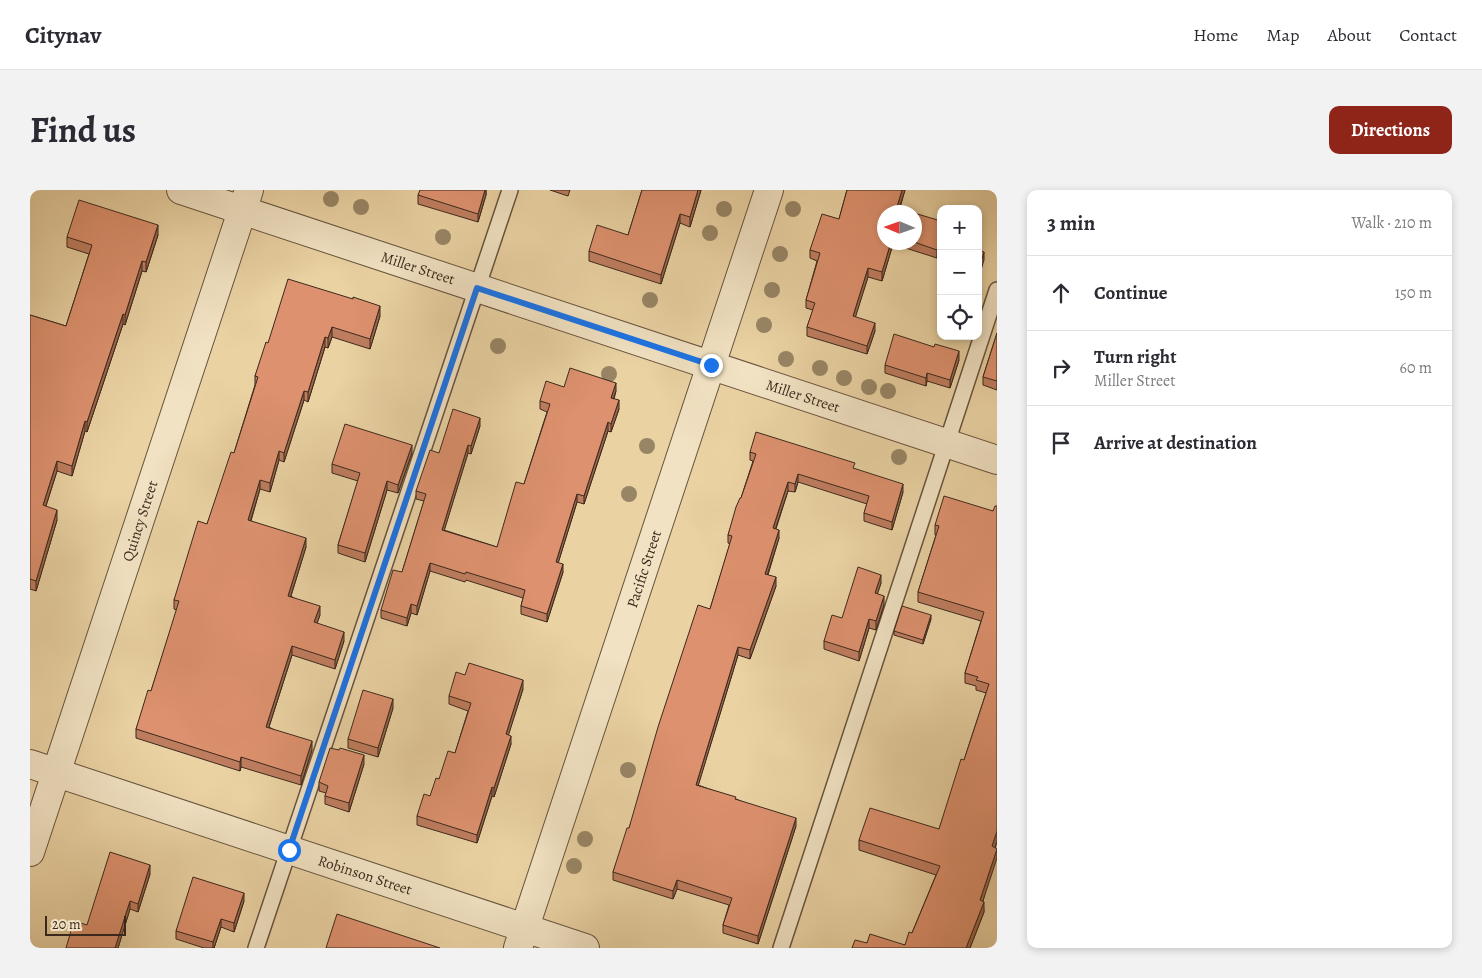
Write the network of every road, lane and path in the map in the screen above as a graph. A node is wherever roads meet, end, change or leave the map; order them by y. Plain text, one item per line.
1 (181, 190) edge
2 (510, 190) edge
3 (769, 190) edge
4 (246, 200) edge
5 (477, 288) junction
6 (997, 290) edge
7 (711, 365) junction
8 (947, 443) junction
9 (997, 460) edge
10 (30, 764) edge
11 (56, 773) junction
12 (289, 850) junction
13 (30, 852) edge
14 (522, 938) edge
15 (256, 948) edge
16 (585, 948) edge
17 (780, 948) edge

1 - 4 street, Miller Street
2 - 5 lane
3 - 7 street, Pacific Street
4 - 5 street, Miller Street
4 - 11 street, Quincy Street
5 - 7 street, Miller Street
5 - 12 lane
6 - 8 lane
7 - 8 street, Miller Street
7 - 14 street, Pacific Street
8 - 9 street, Miller Street
8 - 17 lane
10 - 11 street, Robinson Street
11 - 12 street, Robinson Street
11 - 13 street, Quincy Street
12 - 14 street, Robinson Street
12 - 15 lane
14 - 16 street, Robinson Street

